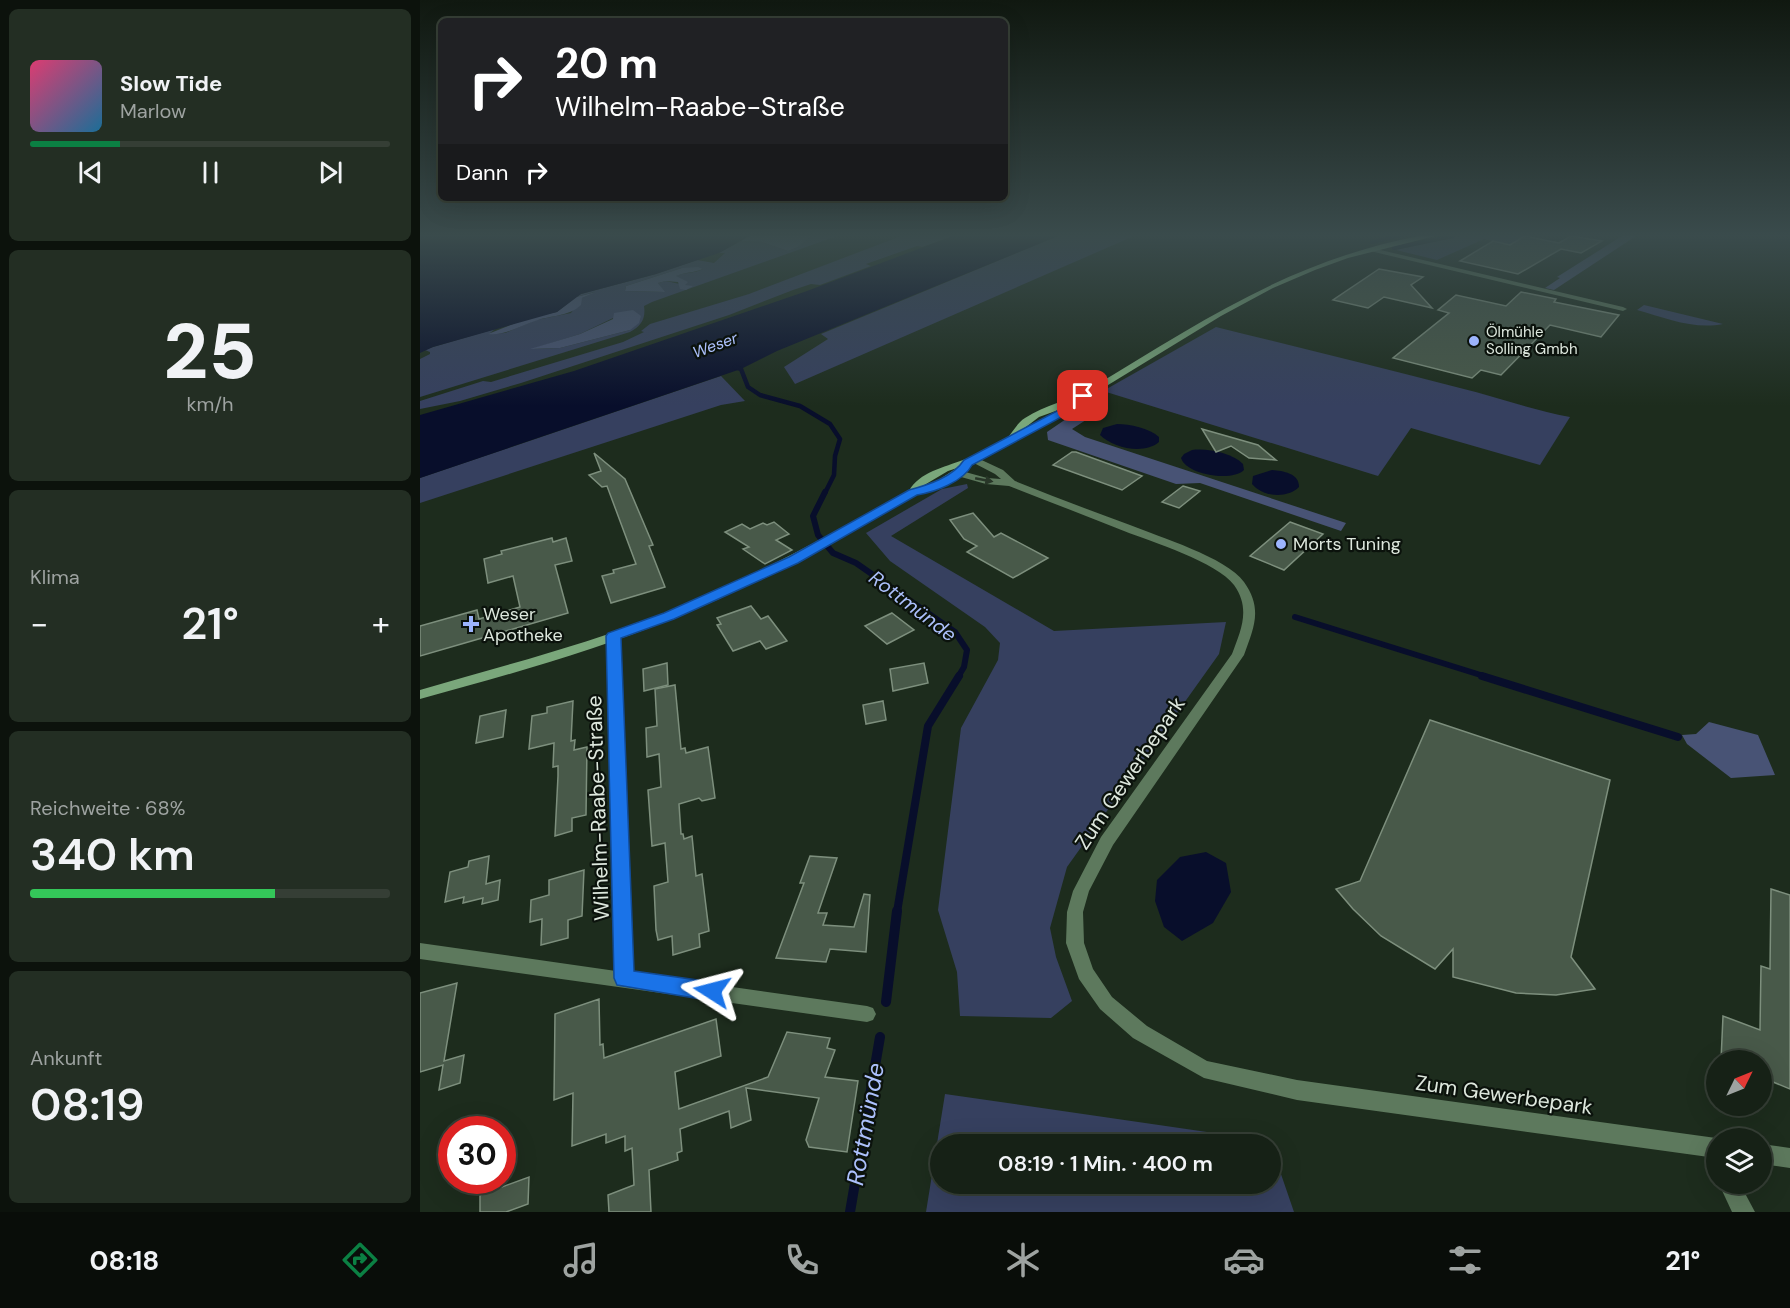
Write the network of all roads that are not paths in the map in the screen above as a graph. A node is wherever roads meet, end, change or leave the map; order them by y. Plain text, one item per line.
1 (1261, 293) edge
2 (1551, 293) edge
3 (1623, 309) dead end
4 (970, 461) junction
5 (958, 472) junction
6 (1011, 483) junction
7 (913, 492) junction
8 (614, 636) junction
9 (420, 695) edge
10 (420, 951) edge
11 (624, 978) junction
12 (867, 1014) dead end
13 (1706, 1148) edge
14 (1772, 1156) edge
15 (1790, 1158) edge
16 (1734, 1194) edge
17 (1744, 1212) edge

1 - 4 street
2 - 3 street
4 - 5 street
4 - 6 street, Zum Gewerbepark
4 - 7 street
5 -> 6 street, Zum Gewerbepark
5 - 7 street
6 - 13 street, Zum Gewerbepark
7 - 8 street
8 - 9 street
8 - 11 street, Wilhelm-Raabe-Straße
10 - 11 street
11 - 12 street
14 - 15 street
16 - 17 street

